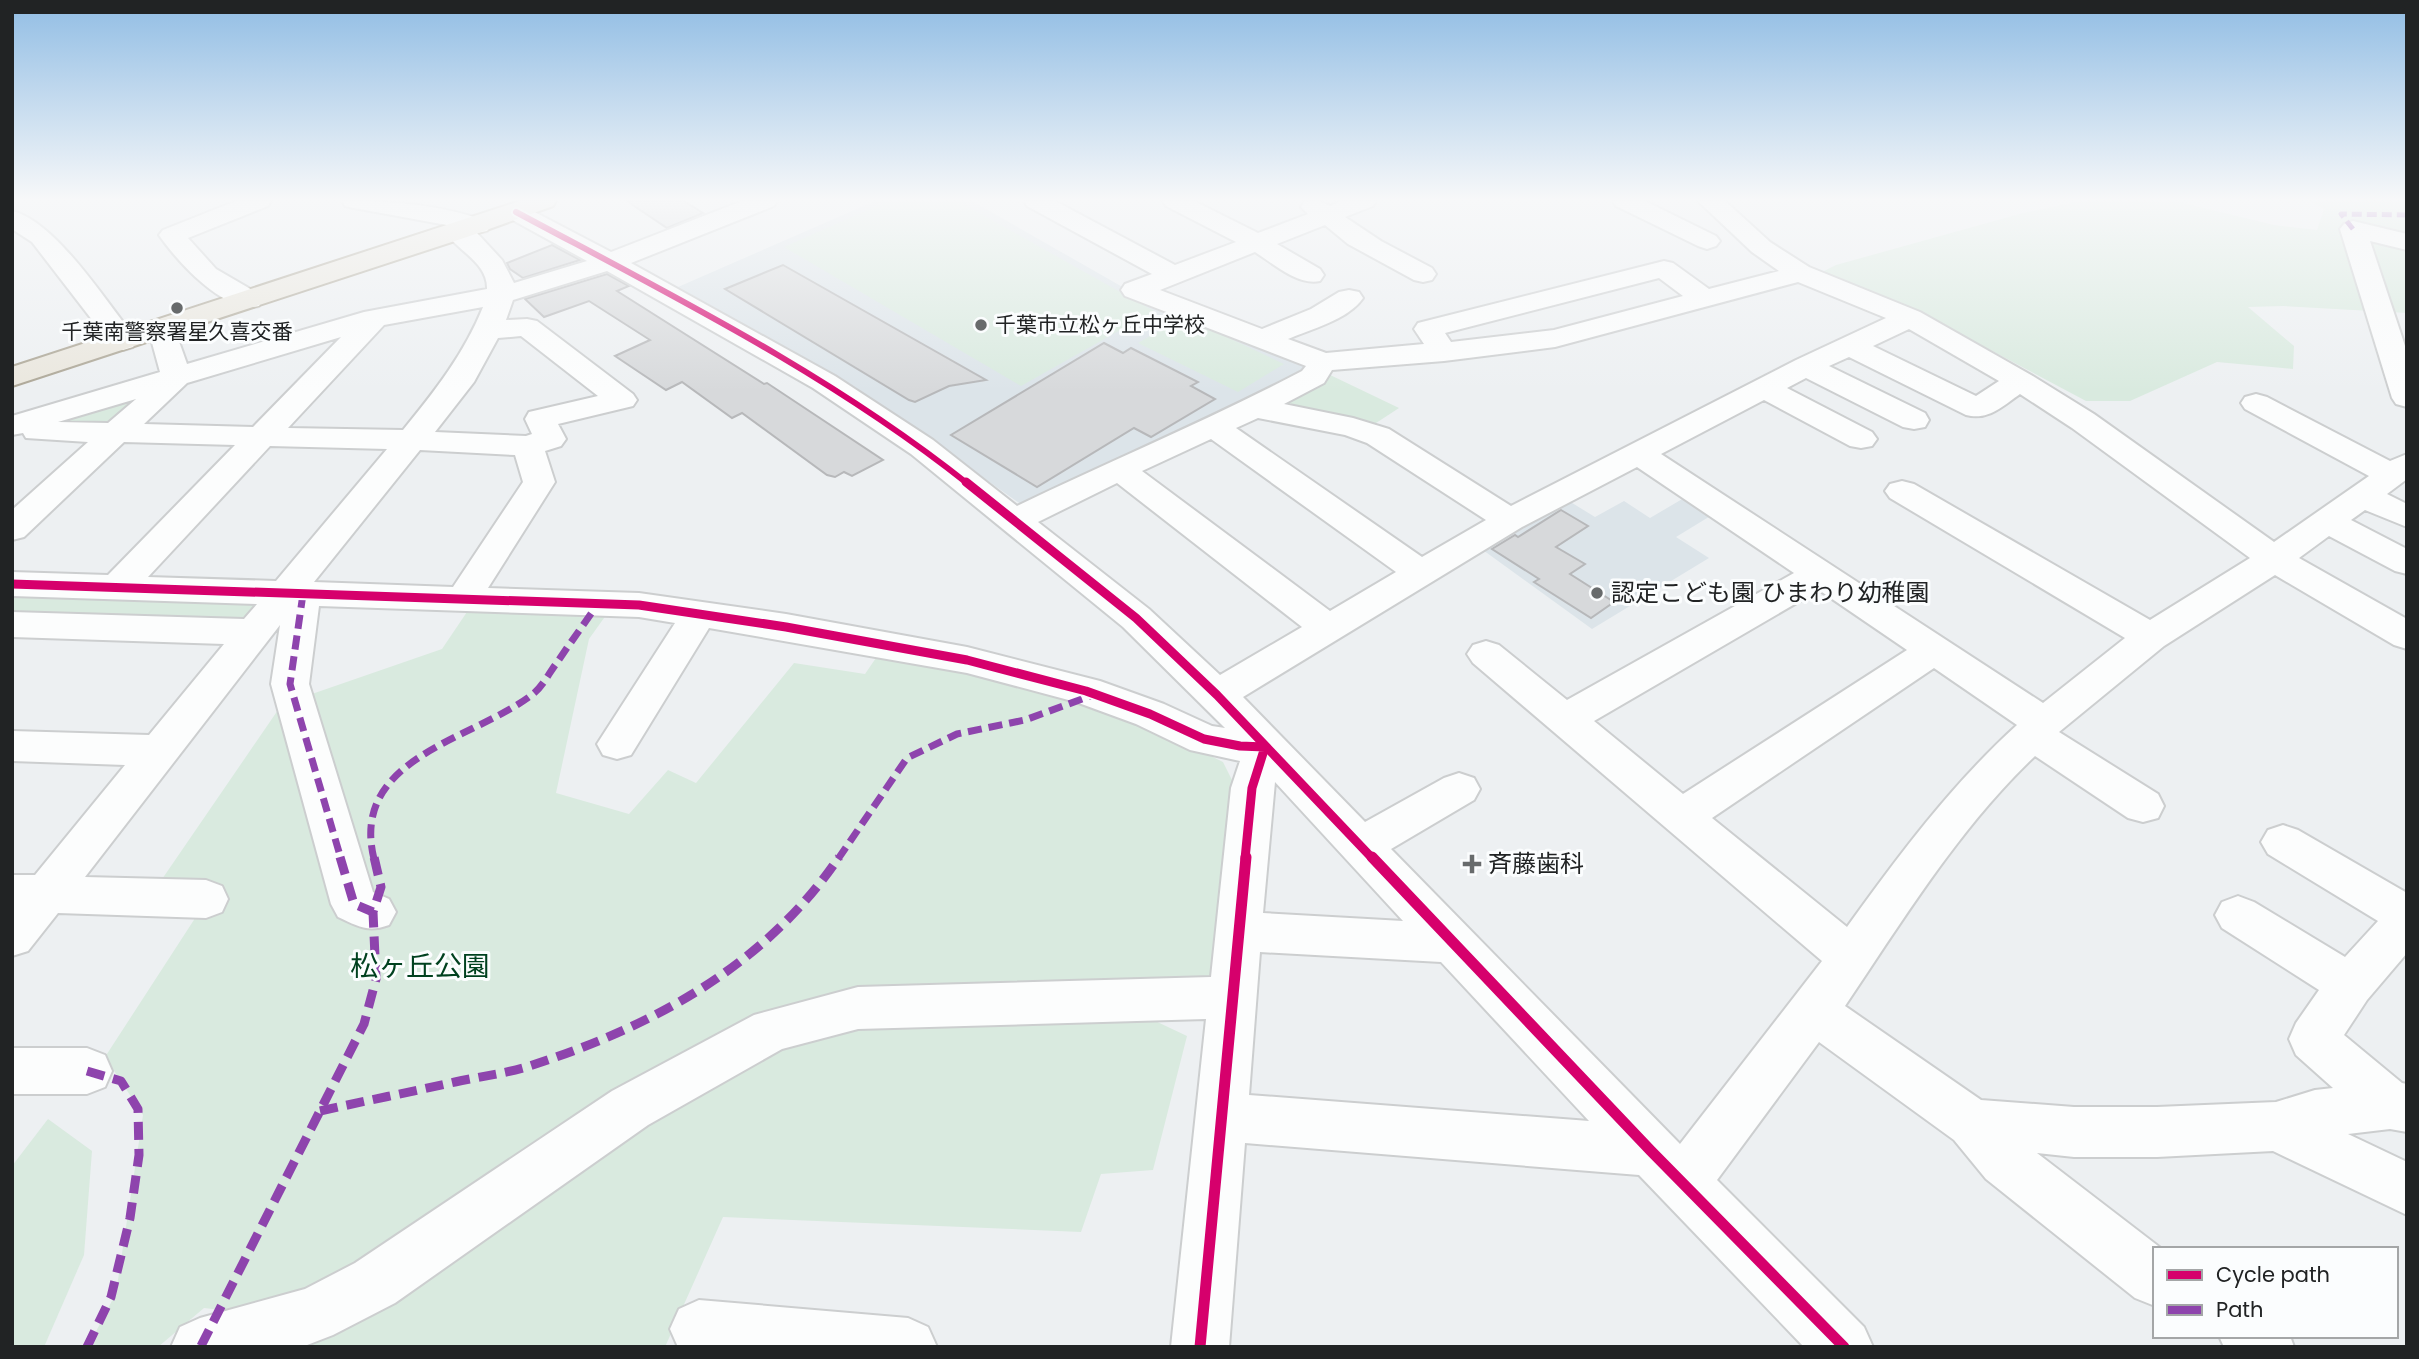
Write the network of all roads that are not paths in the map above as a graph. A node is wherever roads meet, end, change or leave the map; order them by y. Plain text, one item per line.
1 (63, 264) edge
2 (197, 264) edge
3 (359, 264) edge
4 (492, 264) edge
5 (601, 264) edge
6 (613, 264) edge
7 (1155, 264) edge
8 (1202, 264) edge
9 (1293, 264) edge
10 (1406, 264) edge
11 (1787, 264) edge
12 (2364, 264) edge
13 (1800, 273) junction
14 (1423, 274) dead end
15 (1174, 275) junction
16 (1311, 275) dead end
17 (501, 295) junction
18 (1349, 298) dead end
19 (1704, 299) junction
20 (249, 300) junction
21 (374, 318) junction
22 (1910, 318) junction
23 (162, 328) junction
24 (488, 330) junction
25 (1265, 338) junction
26 (123, 341) junction
27 (1849, 345) junction
28 (1444, 352) junction
29 (1323, 362) junction
30 (1806, 366) junction
31 (1943, 368) dead end
32 (12, 377) edge
33 (176, 378) junction
34 (1765, 388) junction
35 (2009, 388) junction
36 (2407, 398) edge
37 (2256, 403) dead end
38 (1255, 408) junction
39 (1914, 420) dead end
40 (12, 426) edge
41 (1215, 428) junction
42 (118, 432) junction
43 (261, 436) junction
44 (1861, 439) dead end
45 (412, 440) junction
46 (528, 446) junction
47 (1637, 453) junction
48 (1119, 469) junction
49 (2386, 478) edge
50 (1902, 491) dead end
51 (2407, 517) edge
52 (1016, 520) junction
53 (1510, 520) junction
54 (2326, 522) junction
55 (12, 529) edge
56 (2274, 559) junction
57 (2407, 563) edge
58 (1419, 572) junction
59 (1820, 574) junction
60 (12, 584) edge
61 (118, 587) junction
62 (295, 594) junction
63 (464, 598) junction
64 (699, 614) junction
65 (12, 624) edge
66 (1328, 628) junction
67 (254, 632) junction
68 (2407, 636) edge
69 (2151, 638) junction
70 (1934, 650) junction
71 (1486, 654) dead end
72 (1217, 695) junction
73 (1566, 719) junction
74 (2039, 729) junction
75 (617, 744) dead end
76 (12, 746) edge
77 (1265, 747) junction
78 (161, 751) junction
79 (1459, 789) dead end
80 (2143, 806) dead end
81 (1681, 817) junction
82 (2283, 842) dead end
83 (1361, 845) junction
84 (29, 894) edge
85 (206, 899) dead end
86 (373, 912) dead end
87 (2238, 915) dead end
88 (2407, 918) edge
89 (1238, 931) junction
90 (12, 937) edge
91 (1455, 943) junction
92 (1851, 958) junction
93 (2350, 985) junction
94 (1231, 997) junction
95 (1814, 1011) junction
96 (12, 1071) edge
97 (87, 1071) dead end
98 (2399, 1107) edge
99 (1221, 1117) junction
100 (1972, 1122) junction
101 (2276, 1126) junction
102 (1667, 1166) junction
103 (2407, 1189) edge
104 (2153, 1276) edge
105 (699, 1329) dead end
106 (224, 1340) edge
107 (908, 1347) edge
108 (1200, 1347) edge
109 (1844, 1347) edge

1 - 26 street
2 - 20 street
3 - 20 main road
4 - 17 street
5 - 17 street
6 - 52 street
7 - 15 street
8 - 15 street
9 - 16 street
10 - 14 street
11 - 13 street
12 - 36 street
13 - 19 street
13 - 22 street
15 - 25 street
17 - 21 street
17 - 24 street
18 - 25 street
19 - 28 street
19 - 28 street
20 - 23 main road
21 - 33 street
21 - 43 street
22 - 27 street
22 - 35 street
23 - 26 main road
23 - 33 street
24 - 45 street
24 - 46 street
25 - 29 street
26 - 32 main road
27 - 30 street
27 - 35 street
28 - 29 street
29 - 38 street
30 - 34 street
30 - 39 street
31 - 35 street
33 - 40 street
33 - 42 street
34 - 44 street
34 - 47 street
35 - 56 street
37 - 49 street
38 - 41 street
38 - 53 street
40 - 42 street
41 - 48 street
41 - 58 street
42 - 43 street
42 - 55 street
43 - 45 street
43 - 61 street
45 - 46 street
45 - 62 street
46 - 63 street
47 - 53 street
47 - 59 street
48 - 52 street
48 - 66 street
49 - 51 street
49 - 54 street
50 - 69 street
52 - 72 street
53 - 58 street
54 - 56 street
54 - 57 street
56 - 68 street
56 - 69 street
58 - 66 street
59 - 70 street
59 - 73 street
60 - 61 street
61 - 62 street
62 - 63 street
62 - 67 street
62 - 86 street
63 - 64 street
64 - 75 street
64 - 77 street
65 - 67 street
66 - 72 street
67 - 78 street
69 - 74 street
70 - 74 street
70 - 81 street
71 - 73 street
72 - 77 street
73 - 81 street
74 - 80 street
74 - 92 street
76 - 78 street
77 - 83 street
77 - 89 street
78 - 84 street
79 - 83 street
81 - 92 street
82 - 88 street
83 - 91 street
84 - 85 street
84 - 90 street
87 - 93 street
88 - 93 street
89 - 91 street
89 - 94 street
91 - 102 street
92 - 95 street
93 - 98 street
94 - 99 street
94 - 106 street
95 - 100 street
95 - 102 street
96 - 97 street
98 - 101 street
99 - 102 street
99 - 108 street
100 - 101 street
100 - 104 street
101 - 103 street
102 - 109 street
105 - 107 street

